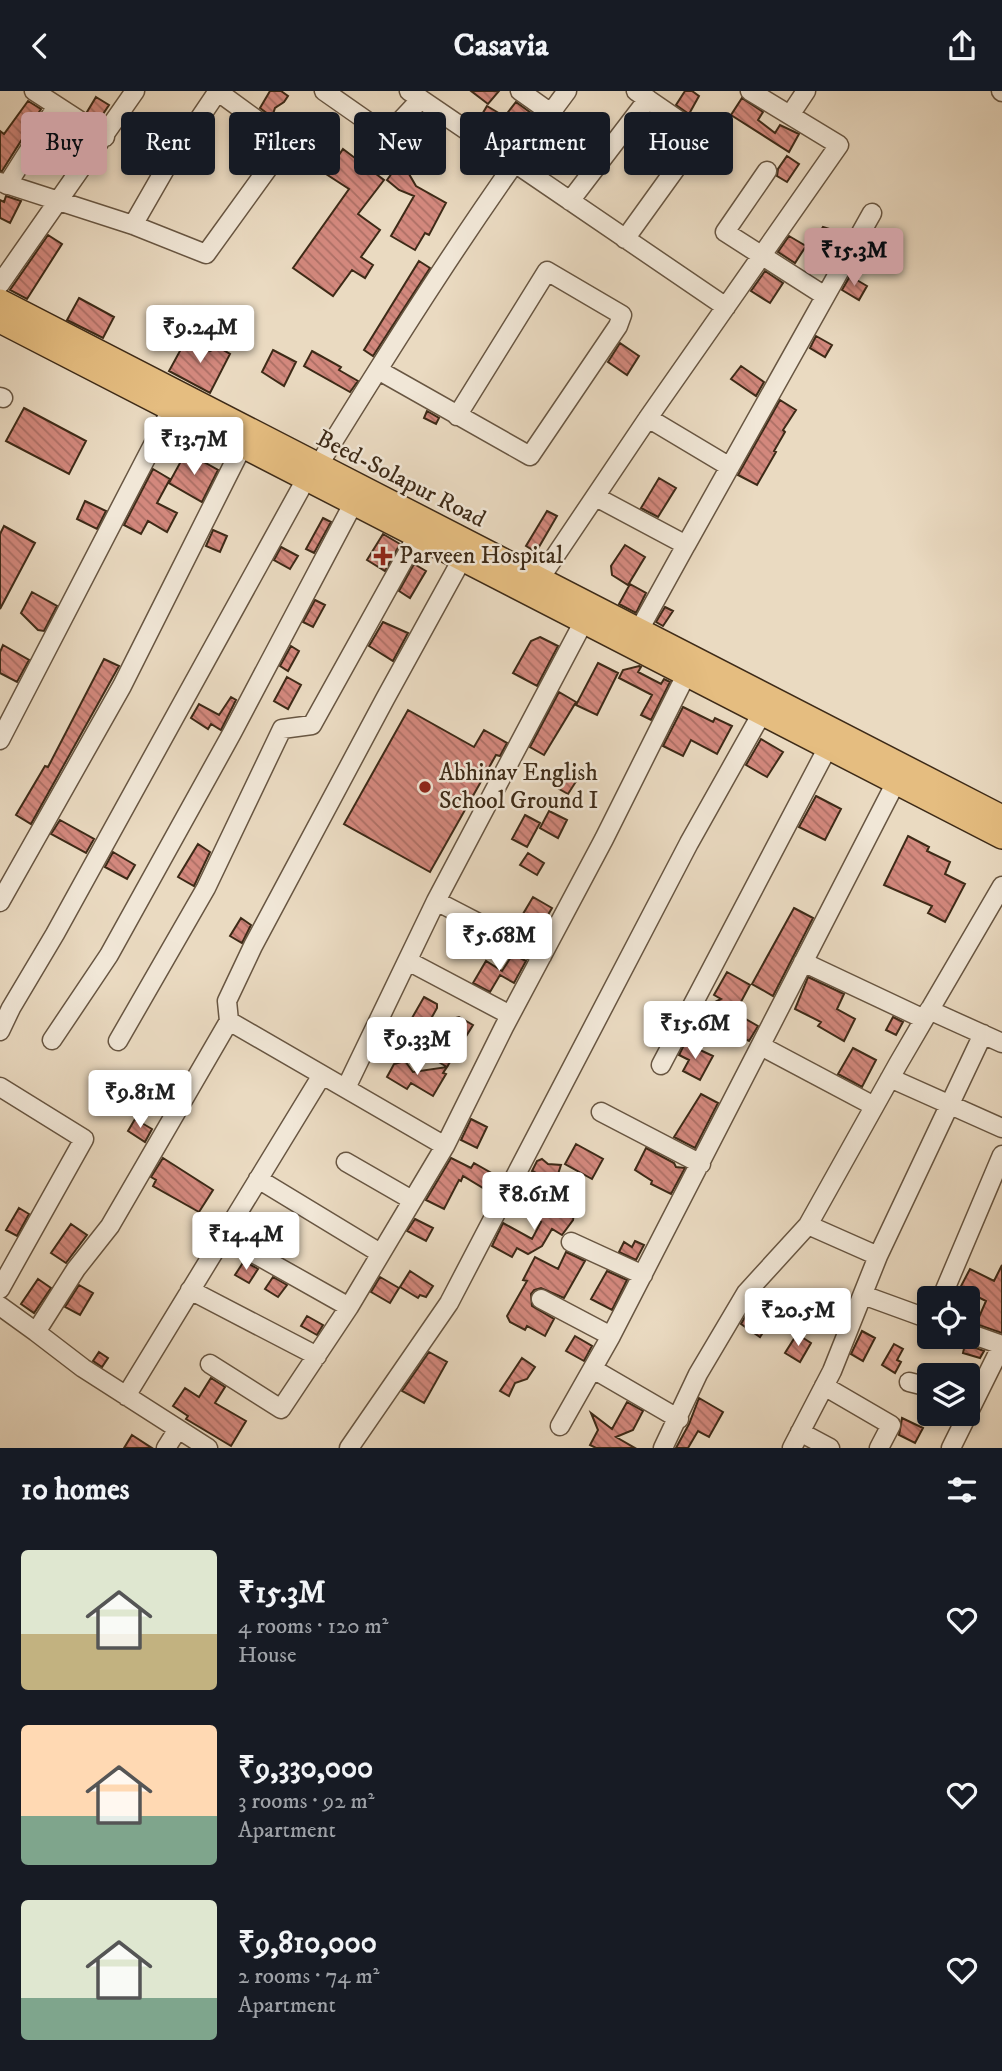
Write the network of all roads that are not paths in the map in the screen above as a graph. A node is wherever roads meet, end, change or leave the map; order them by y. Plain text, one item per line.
1 (34, 91) edge
2 (135, 91) edge
3 (217, 91) edge
4 (324, 91) edge
5 (520, 91) edge
6 (567, 91) edge
7 (750, 91) edge
8 (806, 91) edge
9 (642, 95) edge
10 (426, 97) edge
11 (57, 106) junction
12 (66, 112) edge
13 (550, 112) edge
14 (552, 112) edge
15 (790, 115) junction
16 (460, 123) edge
17 (107, 134) edge
18 (767, 171) dead end
19 (76, 175) edge
20 (505, 175) edge
21 (531, 175) edge
22 (4, 184) edge
23 (57, 201) junction
24 (570, 201) junction
25 (872, 213) dead end
26 (133, 225) junction
27 (625, 239) junction
28 (762, 256) junction
29 (0, 284) edge
30 (825, 296) junction
31 (0, 301) edge
32 (726, 307) junction
33 (0, 321) edge
34 (378, 370) junction
35 (171, 410) junction
36 (457, 416) junction
37 (648, 418) junction
38 (242, 447) junction
39 (730, 467) junction
40 (312, 473) junction
41 (596, 497) junction
42 (353, 504) junction
43 (417, 536) junction
44 (686, 545) junction
45 (462, 559) junction
46 (539, 580) junction
47 (584, 621) junction
48 (639, 629) junction
49 (687, 673) junction
50 (762, 713) junction
51 (1, 737) edge
52 (828, 747) junction
53 (896, 782) junction
54 (1002, 817) edge
55 (1002, 838) edge
56 (1002, 886) edge
57 (436, 901) junction
58 (0, 902) edge
59 (542, 956) junction
60 (408, 961) junction
61 (803, 963) junction
62 (510, 1015) junction
63 (926, 1015) junction
64 (229, 1021) junction
65 (0, 1031) edge
66 (983, 1034) junction
67 (52, 1040) dead end
68 (118, 1041) dead end
69 (1002, 1043) edge
70 (761, 1046) junction
71 (661, 1065) dead end
72 (322, 1075) junction
73 (890, 1078) junction
74 (0, 1087) edge
75 (346, 1088) junction
76 (949, 1104) junction
77 (874, 1106) junction
78 (601, 1112) dead end
79 (1002, 1128) edge
80 (445, 1146) junction
81 (1002, 1155) edge
82 (346, 1162) dead end
83 (701, 1164) junction
84 (258, 1179) junction
85 (412, 1201) junction
86 (808, 1225) junction
87 (223, 1235) junction
88 (570, 1242) dead end
89 (380, 1253) junction
90 (878, 1256) junction
91 (643, 1275) junction
92 (947, 1286) edge
93 (0, 1289) edge
94 (190, 1290) junction
95 (863, 1295) junction
96 (541, 1299) dead end
97 (0, 1306) edge
98 (349, 1307) junction
99 (917, 1315) edge
100 (36, 1332) junction
101 (611, 1336) junction
102 (980, 1337) edge
103 (317, 1356) junction
104 (210, 1364) dead end
105 (593, 1369) junction
106 (909, 1382) dead end
107 (980, 1383) edge
108 (917, 1384) edge
109 (824, 1386) junction
110 (126, 1396) junction
111 (679, 1419) junction
112 (560, 1426) dead end
113 (960, 1426) edge
114 (178, 1429) junction
115 (796, 1440) edge
116 (166, 1448) edge
117 (208, 1448) edge
118 (349, 1448) edge
119 (663, 1448) edge
120 (830, 1448) edge
121 (880, 1448) edge
122 (951, 1448) edge

1 - 11 street
2 - 17 street
3 - 26 street
3 - 26 street
4 - 10 street
5 - 13 street
6 - 14 street
7 - 15 street
8 - 15 street
9 - 24 street
9 - 27 street
10 - 16 street
11 - 12 street
11 - 22 street
15 - 28 street
18 - 28 street
19 - 23 street
20 - 34 street
21 - 24 street
22 - 23 street
23 - 26 street
23 - 29 street
24 - 27 street
25 - 30 street
27 - 32 street
28 - 30 street
28 - 32 street
30 - 39 street
31 - 40 main road, Beed-Solapur Road
32 - 37 street
33 - 35 main road, Beed-Solapur Road
34 - 36 street
34 - 40 street
35 - 38 main road, Beed-Solapur Road
35 - 51 street
36 - 36 street
37 - 39 street
37 - 41 street
38 - 40 main road, Beed-Solapur Road
38 - 58 street
39 - 44 street
40 - 42 main road, Beed-Solapur Road
40 - 46 main road, Beed-Solapur Road
40 - 65 street
41 - 44 street
41 - 46 street
42 - 43 main road, Beed-Solapur Road
42 - 67 street
43 - 45 main road, Beed-Solapur Road
43 - 68 street
44 - 48 street
45 - 47 main road, Beed-Solapur Road
45 - 64 street
46 - 48 main road, Beed-Solapur Road
47 - 49 main road, Beed-Solapur Road
47 - 57 street
48 - 54 main road, Beed-Solapur Road
49 - 50 main road, Beed-Solapur Road
49 - 59 street
50 - 52 main road, Beed-Solapur Road
50 - 118 street
52 - 53 main road, Beed-Solapur Road
52 - 71 street
53 - 55 main road, Beed-Solapur Road
53 - 61 street
56 - 63 street
57 - 59 street
57 - 60 street
59 - 62 street
60 - 62 street
60 - 75 street
61 - 63 street
61 - 70 street
62 - 80 street
63 - 66 street
63 - 73 street
64 - 72 street
64 - 100 street
66 - 69 street
66 - 76 street
70 - 77 street
70 - 83 street
72 - 75 street
72 - 84 street
73 - 76 street
73 - 77 street
74 - 93 street
75 - 80 street
76 - 79 street
76 - 90 street
77 - 86 street
78 - 83 street
80 - 85 street
81 - 92 street
82 - 85 street
83 - 91 street
84 - 87 street
84 - 89 street
85 - 89 street
86 - 90 street
86 - 111 street
87 - 94 street
87 - 98 street
88 - 91 street
89 - 98 street
90 - 95 street
91 - 101 street
94 - 103 street
94 - 110 street
95 - 99 street
95 - 109 street
96 - 101 street
97 - 100 street
98 - 103 street
100 - 110 street
101 - 105 street
102 - 107 street
103 - 104 street
105 - 111 street
105 - 112 street
106 - 108 street
109 - 115 street
109 - 121 street
110 - 114 street
111 - 119 street
113 - 122 street
114 - 116 street
114 - 117 street
115 - 120 street

